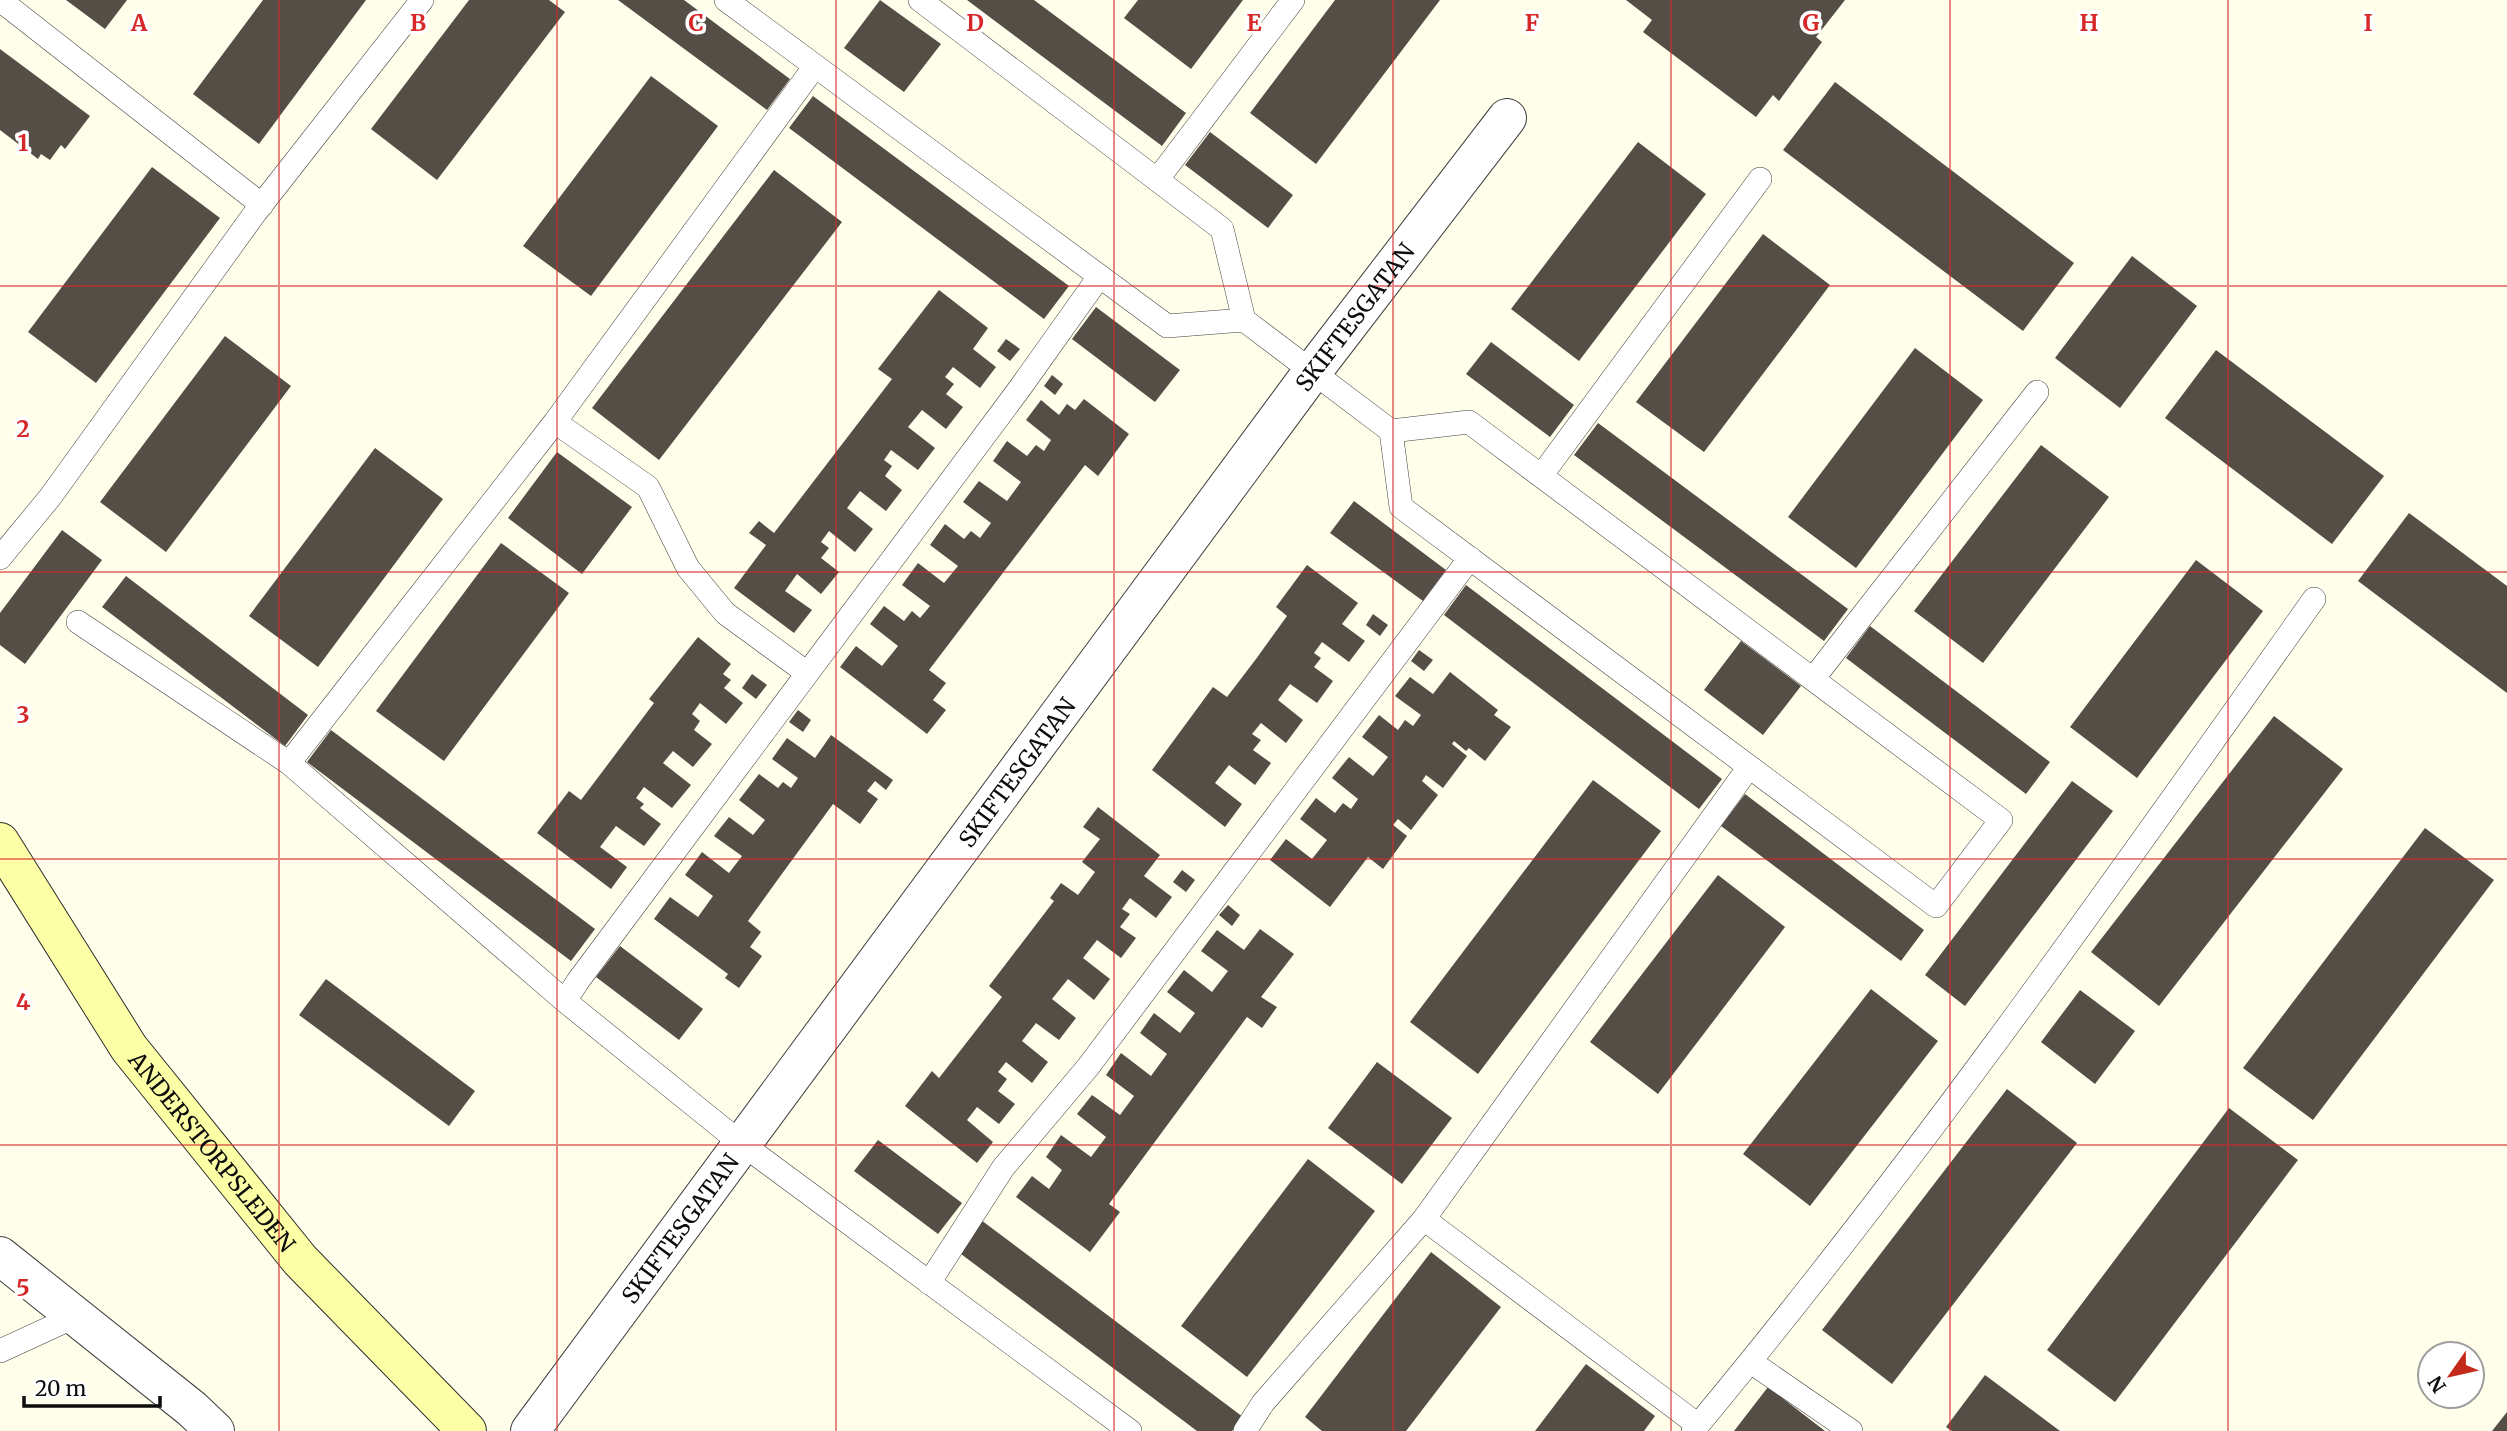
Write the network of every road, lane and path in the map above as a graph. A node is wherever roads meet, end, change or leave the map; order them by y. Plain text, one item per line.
1 (0, 0) edge
2 (422, 0) edge
3 (726, 0) edge
4 (920, 0) edge
5 (1293, 0) edge
6 (816, 66) junction
7 (1507, 118) dead end
8 (1760, 179) dead end
9 (1157, 180) junction
10 (262, 205) junction
11 (1099, 277) junction
12 (1244, 320) junction
13 (1311, 372) junction
14 (2037, 392) dead end
15 (555, 422) junction
16 (1391, 431) junction
17 (1541, 476) junction
18 (0, 558) edge
19 (1470, 558) junction
20 (2314, 599) dead end
21 (78, 622) dead end
22 (807, 673) junction
23 (1813, 679) junction
24 (289, 763) junction
25 (1749, 767) junction
26 (0, 842) edge
27 (565, 1002) junction
28 (742, 1144) junction
29 (1424, 1219) junction
30 (0, 1255) edge
31 (929, 1283) junction
32 (76, 1316) junction
33 (0, 1351) edge
34 (1751, 1362) junction
35 (1695, 1428) edge
36 (215, 1431) edge
37 (467, 1431) edge
38 (530, 1431) edge
39 (1130, 1431) edge
40 (1245, 1431) edge
41 (1851, 1431) edge

1 - 10 lane
2 - 10 lane
3 - 6 lane
4 - 9 lane
5 - 9 lane
6 - 11 lane
6 - 15 lane
7 - 13 street, SKIFTESGATAN
8 - 17 lane
9 - 12 lane
10 - 18 lane
11 - 12 lane
11 - 22 lane
12 - 13 lane
13 - 16 lane
13 - 28 street, SKIFTESGATAN
14 - 23 lane
15 - 22 lane
15 - 24 lane
16 - 17 lane
16 - 19 lane
17 - 23 lane
19 - 25 lane
19 - 31 lane
20 - 34 lane
21 - 24 lane
22 - 27 lane
23 - 25 lane
24 - 27 lane
25 - 29 lane
26 - 37 main road, ANDERSTORPSLEDEN
27 - 28 lane
28 - 31 lane
28 - 38 street, SKIFTESGATAN
29 - 35 lane
29 - 40 lane
30 - 32 street
31 - 39 lane
32 - 33 lane
32 - 36 street
34 - 35 lane
34 - 41 lane

